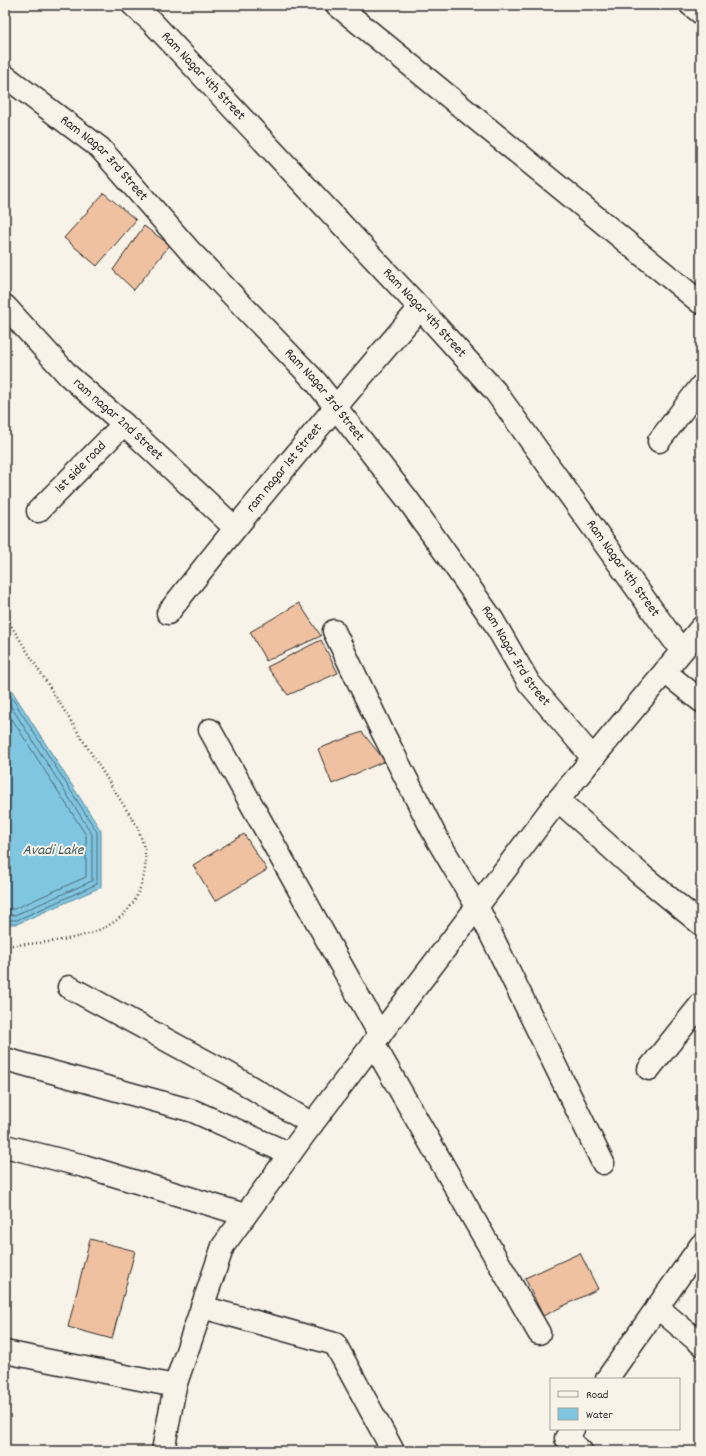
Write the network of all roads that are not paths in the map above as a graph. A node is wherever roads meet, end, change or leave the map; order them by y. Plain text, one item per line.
1 (134, 5) edge
2 (337, 5) edge
3 (691, 5) edge
4 (701, 13) edge
5 (5, 76) edge
6 (701, 303) edge
7 (5, 306) edge
8 (420, 308) junction
9 (701, 386) edge
10 (335, 406) junction
11 (124, 424) junction
12 (659, 441) dead end
13 (38, 511) dead end
14 (234, 528) junction
15 (168, 613) dead end
16 (701, 628) edge
17 (334, 631) dead end
18 (681, 650) junction
19 (666, 672) junction
20 (701, 701) edge
21 (210, 730) dead end
22 (592, 758) junction
23 (558, 800) junction
24 (477, 906) junction
25 (701, 924) edge
26 (70, 987) dead end
27 (701, 1004) edge
28 (376, 1039) junction
29 (5, 1058) edge
30 (649, 1070) dead end
31 (312, 1124) junction
32 (5, 1146) edge
33 (290, 1154) junction
34 (604, 1163) dead end
35 (246, 1215) junction
36 (701, 1245) edge
37 (202, 1307) junction
38 (657, 1307) junction
39 (539, 1333) dead end
40 (701, 1344) edge
41 (5, 1352) edge
42 (608, 1378) edge
43 (175, 1386) junction
44 (163, 1451) edge
45 (393, 1451) edge

1 - 8 street, Ram Nagar 4th Street
2 - 6 street
3 - 4 street
5 - 10 street, Ram Nagar 3rd Street
7 - 11 street, ram nagar 2nd Street
8 - 10 street, ram nagar 1st Street
8 - 18 street, Ram Nagar 4th Street
9 - 12 street
10 - 14 street, ram nagar 1st Street
10 - 22 street, Ram Nagar 3rd Street
11 - 13 street, 1st side road
11 - 14 street, ram nagar 2nd Street
14 - 15 street, ram nagar 1st Street
16 - 18 street
17 - 24 street
18 - 19 street
19 - 20 street
19 - 22 street
21 - 28 street
22 - 23 street
23 - 24 street
23 - 25 street
24 - 28 street
24 - 34 street
26 - 31 street
27 - 30 street
28 - 31 street
28 - 39 street
29 - 33 street
31 - 33 street
32 - 35 street
33 - 35 street
35 - 37 street
36 - 38 street
37 - 43 street
37 - 45 street
38 - 40 street
38 - 42 street
41 - 43 street
43 - 44 street

